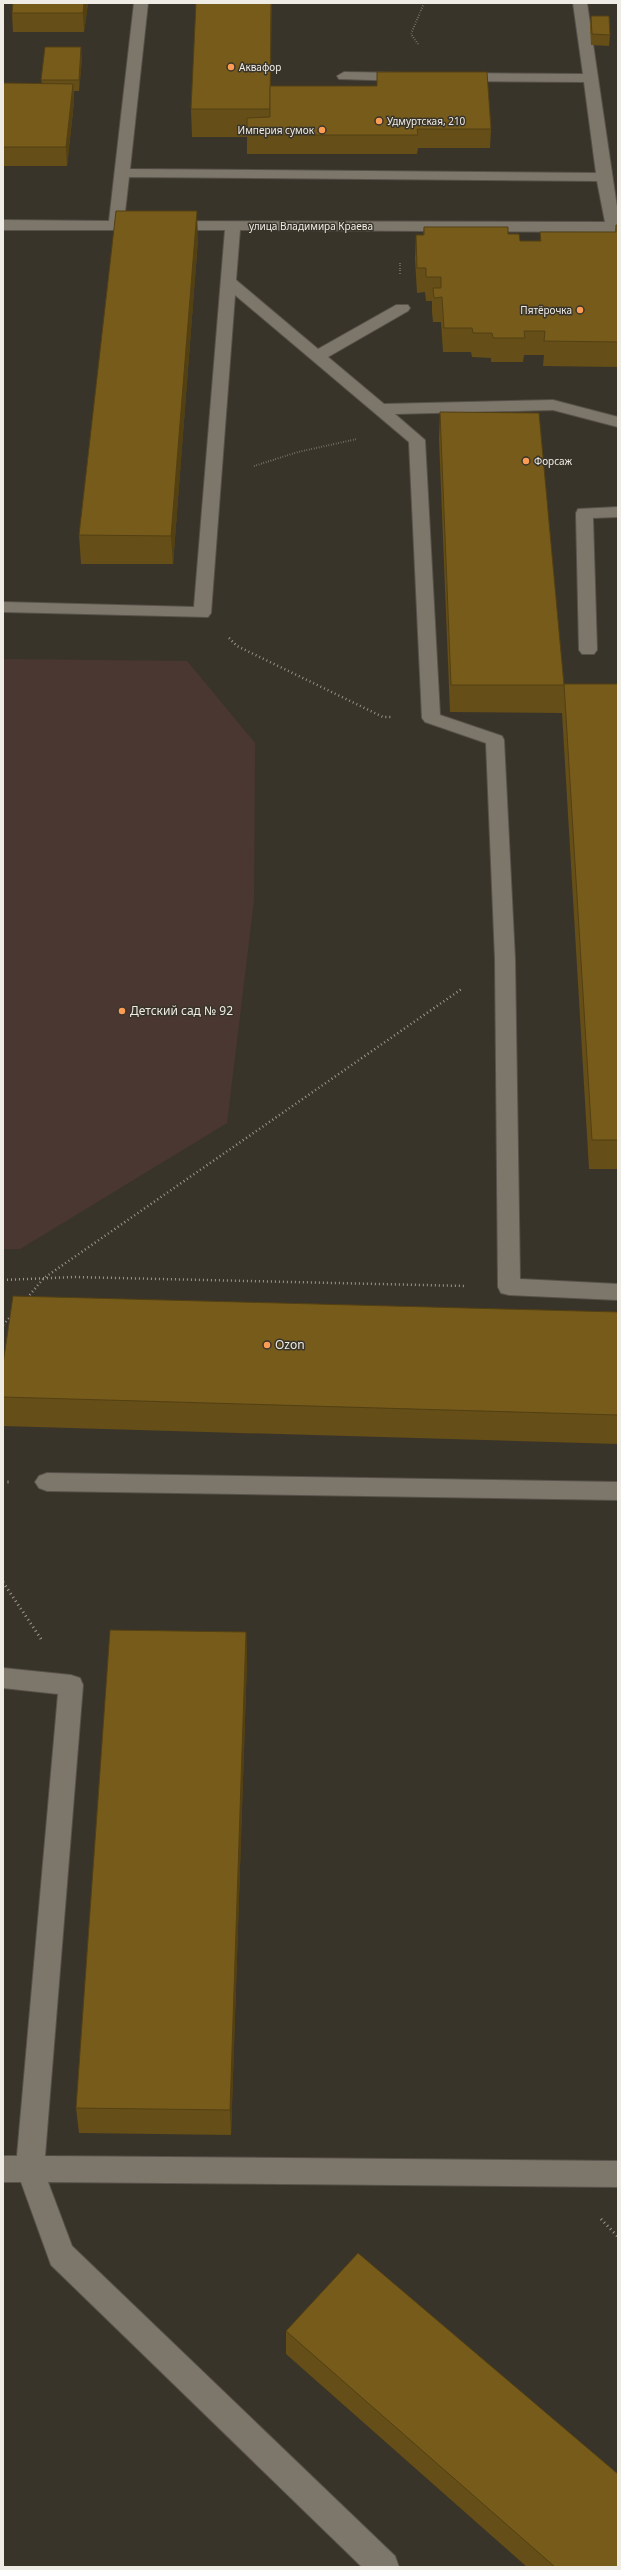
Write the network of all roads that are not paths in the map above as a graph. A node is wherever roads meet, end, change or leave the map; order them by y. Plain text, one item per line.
1 (141, 3) edge
2 (580, 3) edge
3 (344, 76) dead end
4 (421, 77) edge
5 (444, 77) edge
6 (591, 78) junction
7 (122, 173) junction
8 (604, 177) junction
9 (3, 225) edge
10 (116, 225) junction
11 (233, 226) junction
12 (616, 227) edge
13 (230, 283) junction
14 (402, 308) dead end
15 (318, 356) junction
16 (380, 409) junction
17 (618, 422) edge
18 (618, 512) edge
19 (3, 607) edge
20 (588, 650) dead end
21 (618, 1292) edge
22 (47, 1482) dead end
23 (618, 1491) edge
24 (3, 1678) edge
25 (3, 2170) edge
26 (30, 2170) junction
27 (618, 2174) edge
28 (384, 2567) edge

1 - 7 street
2 - 6 street
3 - 4 street
5 - 6 street
6 - 8 street
7 - 8 street
7 - 10 street
8 - 12 street
9 - 10 street, улица Владимира Краева
10 - 11 street, улица Владимира Краева
11 - 12 street, улица Владимира Краева
11 - 13 street
13 - 15 street
13 - 19 street
14 - 15 street
15 - 16 street
16 - 17 street
16 - 21 street
18 - 20 street
22 - 23 street
24 - 26 street
25 - 26 street
26 - 27 street
26 - 28 street

